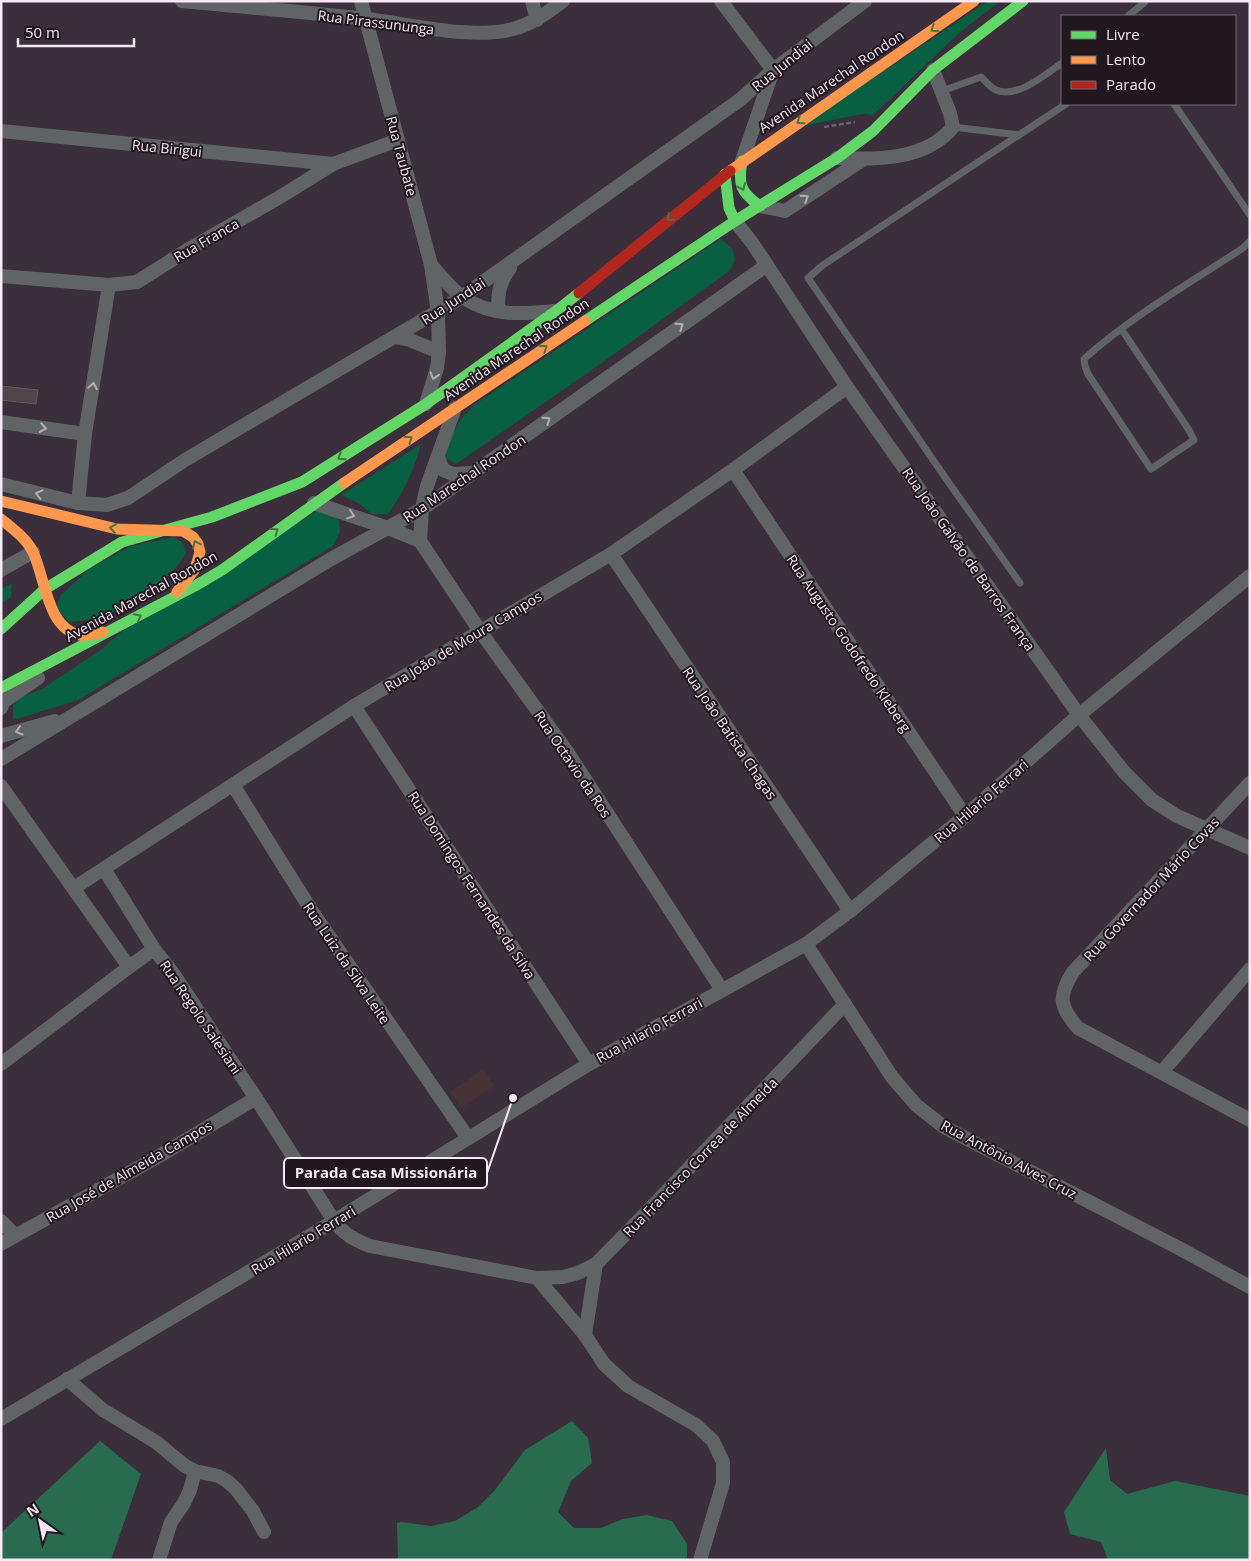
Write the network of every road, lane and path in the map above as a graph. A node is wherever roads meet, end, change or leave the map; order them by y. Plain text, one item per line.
1 (182, 1) edge
2 (361, 1) edge
3 (532, 1) edge
4 (563, 1) edge
5 (721, 1) edge
6 (865, 1) edge
7 (974, 1) edge
8 (1023, 1) edge
9 (1146, 2) edge
10 (1129, 15) edge
11 (366, 19) junction
12 (537, 20) junction
13 (1061, 64) edge
14 (773, 70) junction
15 (933, 70) junction
16 (942, 91) junction
17 (1064, 105) edge
18 (1175, 105) edge
19 (953, 127) junction
20 (819, 128) dead end
21 (873, 131) junction
22 (1, 132) edge
23 (1019, 135) junction
24 (398, 140) junction
25 (837, 158) junction
26 (864, 159) junction
27 (742, 160) junction
28 (333, 164) junction
29 (725, 174) junction
30 (760, 206) junction
31 (1250, 215) edge
32 (735, 221) junction
33 (1250, 241) edge
34 (515, 260) junction
35 (767, 264) junction
36 (431, 265) junction
37 (1, 276) edge
38 (109, 285) junction
39 (462, 297) junction
40 (498, 311) junction
41 (556, 311) junction
42 (438, 312) junction
43 (1122, 330) junction
44 (395, 337) junction
45 (439, 352) junction
46 (847, 387) junction
47 (426, 404) junction
48 (455, 407) junction
49 (1, 422) edge
50 (85, 434) junction
51 (438, 457) junction
52 (733, 470) junction
53 (473, 472) junction
54 (1, 484) edge
55 (1, 501) edge
56 (78, 503) junction
57 (314, 503) junction
58 (422, 509) junction
59 (1, 519) edge
60 (388, 528) junction
61 (161, 530) junction
62 (420, 541) junction
63 (33, 552) junction
64 (611, 554) junction
65 (1, 570) edge
66 (1250, 576) edge
67 (1020, 583) dead end
68 (45, 589) junction
69 (171, 600) junction
70 (1, 629) edge
71 (112, 631) junction
72 (480, 631) junction
73 (67, 654) junction
74 (1, 688) edge
75 (354, 706) junction
76 (1, 708) edge
77 (1079, 715) junction
78 (70, 717) junction
79 (1, 736) edge
80 (1, 748) edge
81 (1, 754) edge
82 (1, 759) edge
83 (1250, 783) edge
84 (233, 785) junction
85 (1, 786) edge
86 (965, 816) junction
87 (1207, 829) junction
88 (1250, 848) edge
89 (104, 869) junction
90 (74, 888) junction
91 (850, 911) junction
92 (806, 944) junction
93 (154, 949) junction
94 (129, 967) junction
95 (1248, 974) edge
96 (722, 990) junction
97 (845, 1004) junction
98 (1, 1064) edge
99 (589, 1064) junction
100 (1162, 1072) junction
101 (256, 1098) junction
102 (1250, 1120) edge
103 (468, 1138) junction
104 (1, 1221) edge
105 (334, 1221) junction
106 (15, 1235) junction
107 (1, 1244) edge
108 (596, 1264) junction
109 (537, 1278) junction
110 (1250, 1287) edge
111 (585, 1335) junction
112 (67, 1379) junction
113 (1, 1419) edge
114 (194, 1471) junction
115 (264, 1532) dead end
116 (159, 1560) edge
117 (700, 1560) edge

1 - 11 street, Rua Pirassununga
2 - 11 street, Rua Taubate
3 - 12 street
4 - 12 street, Rua Pirassununga
5 - 14 street
6 - 14 street, Rua Jundiai
7 -> 27 main road, Avenida Marechal Rondon
8 - 15 main road, Avenida Marechal Rondon
9 - 10 lane
11 - 12 street, Rua Pirassununga
11 - 24 street, Rua Taubate
13 - 16 lane
14 - 27 street
14 - 34 street, Rua Jundiai
15 - 16 street
15 - 21 main road, Avenida Marechal Rondon
16 - 19 street
17 - 23 lane
18 - 31 lane
19 - 23 lane
19 - 26 street
20 - 21 path
21 - 25 main road, Avenida Marechal Rondon
22 - 28 street, Rua Birigui
23 - 67 lane
24 - 28 street, Rua Franca
24 - 36 street, Rua Taubate
25 - 26 street
25 - 30 main road, Avenida Marechal Rondon
30 -> 26 street
27 - 29 main road, Avenida Marechal Rondon
27 -> 30 main road
28 - 38 street, Rua Franca
29 - 32 main road
29 -> 41 main road, Avenida Marechal Rondon
30 - 32 main road, Avenida Marechal Rondon
32 - 35 street, Rua João Galvão de Barros França
48 -> 32 main road, Avenida Marechal Rondon
33 - 43 lane
34 - 39 street, Rua Jundiai
34 - 40 street
35 - 46 street, Rua João Galvão de Barros França
53 -> 35 street, Rua Marechal Rondon
36 - 39 street
36 - 42 street, Rua Taubate
37 - 38 street, Rua Franca
50 -> 38 street
39 - 40 street
39 - 42 street, Rua Jundiai
40 - 41 street
41 - 47 main road, Avenida Marechal Rondon
42 - 44 street, Rua Jundiai
42 - 45 street, Rua Taubate
43 - 43 lane
44 - 45 street
44 - 56 street, Rua Jundiai
45 -> 47 street, Rua Taubate
46 - 52 street, Rua João de Moura Campos
46 - 77 street, Rua João Galvão de Barros França
47 -> 61 main road, Avenida Marechal Rondon
48 - 51 street
57 -> 48 main road, Avenida Marechal Rondon
49 -> 50 street
50 - 56 street
51 - 53 street
51 - 58 street
52 - 64 street, Rua João de Moura Campos
52 - 86 street, Rua Augusto Godofredo Kleberg
53 - 58 street, Rua Marechal Rondon
56 -> 54 street, Rua Jundiai
61 -> 55 main road
57 -> 60 street
69 -> 57 main road, Avenida Marechal Rondon
58 - 60 street, Rua Marechal Rondon
58 - 62 street
59 - 63 main road
60 - 62 street
60 - 78 street, Rua Marechal Rondon
61 - 68 main road, Avenida Marechal Rondon
69 -> 61 main road
62 - 72 street, Rua Octavio da Ros
63 - 65 street
63 - 68 main road
64 - 72 street, Rua João de Moura Campos
64 - 91 street, Rua João Batista Chagas
66 - 77 street, Rua Hilario Ferrari
68 - 70 main road, Avenida Marechal Rondon
68 - 71 main road
71 -> 69 main road, Avenida Marechal Rondon
71 - 73 main road, Avenida Marechal Rondon
72 - 75 street, Rua João de Moura Campos
72 - 96 street, Rua Octavio da Ros
73 - 74 main road, Avenida Marechal Rondon
73 - 76 street
75 - 84 street, Rua João de Moura Campos
75 - 99 street, Rua Domingos Fernandes da Silva
77 - 86 street, Rua Hilario Ferrari
77 - 87 street, Rua João Galvão de Barros França
78 -> 79 street
78 - 82 street, Rua Marechal Rondon
80 - 81 street
83 - 87 street, Rua Governador Mário Covas
84 - 89 street, Rua João de Moura Campos
84 - 103 street, Rua Luiz da Silva Leite
85 - 90 street
86 - 91 street, Rua Hilario Ferrari
87 - 88 street, Rua João Galvão de Barros França
87 - 100 street, Rua Governador Mário Covas
89 - 90 street, Rua João de Moura Campos
89 - 93 street
90 - 94 street
91 - 92 street, Rua Hilario Ferrari
92 - 96 street, Rua Hilario Ferrari
92 - 97 street, Rua Antônio Alves Cruz
93 - 94 street, Rua Regolo Salesiani
93 - 101 street, Rua Regolo Salesiani
94 - 98 street, Rua Regolo Salesiani
95 - 100 street
96 - 99 street, Rua Hilario Ferrari
97 - 108 street, Rua Francisco Correa de Almeida
97 - 110 street, Rua Antônio Alves Cruz
99 - 103 street, Rua Hilario Ferrari
100 - 102 street
101 - 105 street, Rua Regolo Salesiani
101 - 106 street, Rua José de Almeida Campos
103 - 105 street, Rua Hilario Ferrari
104 - 106 street
105 - 109 street, Rua Regolo Salesiani
105 - 112 street, Rua Hilario Ferrari
106 - 107 street, Rua José de Almeida Campos
108 - 109 street, Rua Francisco Correa de Almeida
108 - 111 street
109 - 111 street
111 - 117 street
112 - 113 street, Rua Hilario Ferrari
112 - 114 street
114 - 115 street
114 - 116 street

